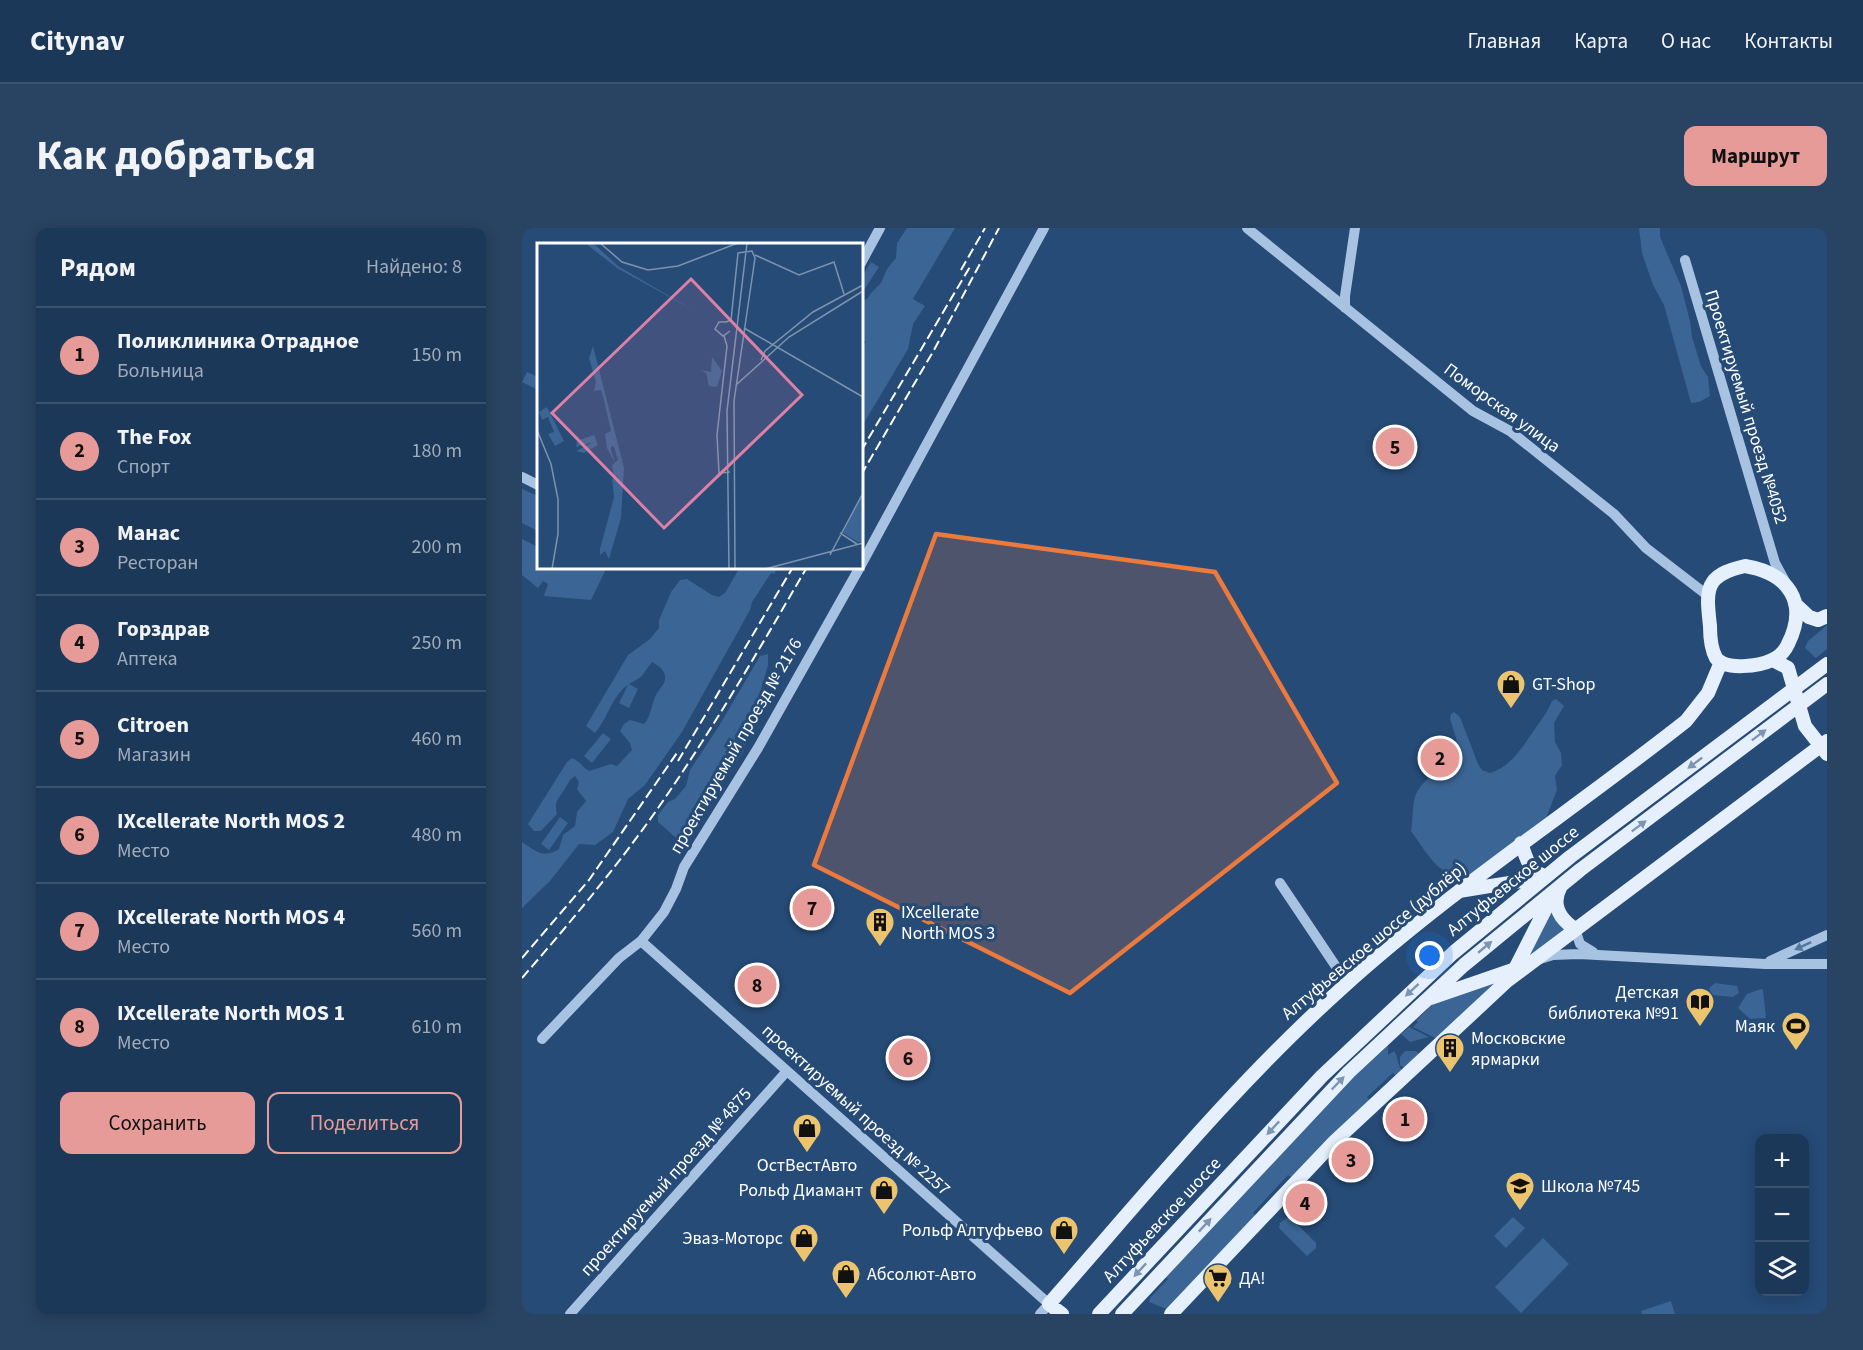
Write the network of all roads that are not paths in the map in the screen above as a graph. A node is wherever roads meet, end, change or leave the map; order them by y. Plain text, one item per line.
1 (880, 228) edge
2 (1044, 228) edge
3 (1247, 228) edge
4 (1355, 228) edge
5 (1685, 260) dead end
6 (862, 261) edge
7 (1346, 308) junction
8 (522, 477) edge
9 (537, 484) edge
10 (862, 562) edge
11 (859, 568) edge
12 (1775, 568) junction
13 (1707, 595) junction
14 (1795, 604) junction
15 (1827, 616) edge
16 (1773, 660) junction
17 (1721, 663) junction
18 (1823, 667) edge
19 (1825, 685) edge
20 (1805, 726) junction
21 (1827, 732) edge
22 (1824, 747) edge
23 (1521, 843) junction
24 (1545, 876) junction
25 (1280, 883) dead end
26 (1561, 885) junction
27 (1457, 891) junction
28 (1575, 929) junction
29 (1827, 935) edge
30 (641, 941) junction
31 (1599, 954) junction
32 (1534, 961) junction
33 (1765, 964) junction
34 (1827, 964) edge
35 (1516, 969) junction
36 (1507, 981) junction
37 (1347, 983) junction
38 (1426, 999) junction
39 (542, 1039) dead end
40 (787, 1071) junction
41 (1045, 1309) edge
42 (570, 1314) edge
43 (1062, 1314) edge
44 (1099, 1314) edge
45 (1122, 1314) edge
46 (1171, 1314) edge

1 - 6 street
2 - 10 street, проектируемый проезд № 2176
3 - 7 street, Поморская улица
4 - 7 street
5 - 12 street, Проектируемый проезд №4052
7 - 13 street, Поморская улица
8 - 9 street
11 - 30 street, проектируемый проезд № 2176
12 - 13 main road
12 - 14 main road
13 - 17 main road
14 - 15 main road
14 - 16 main road
16 - 17 main road
16 - 20 main road
17 - 23 main road, Алтуфьевское шоссе (дублёр)
18 -> 24 main road, Алтуфьевское шоссе
26 -> 19 main road, Алтуфьевское шоссе
20 - 21 main road
20 - 22 main road
22 - 28 main road
23 - 24 main road
23 - 27 main road, Алтуфьевское шоссе (дублёр)
24 - 27 main road
24 -> 44 main road, Алтуфьевское шоссе
25 - 37 street
26 - 28 main road
26 - 35 main road
38 -> 26 main road, Алтуфьевское шоссе
27 - 37 main road, Алтуфьевское шоссе (дублёр)
28 - 31 street
28 - 32 main road
29 -> 33 street
30 - 39 street, проектируемый проезд № 2176
30 - 40 street, проектируемый проезд № 2257
31 - 32 street
31 - 33 street
32 - 35 main road
32 - 36 main road
33 - 34 street
35 - 36 main road
35 - 38 main road
36 - 46 main road
37 - 41 main road, Алтуфьевское шоссе (дублёр)
45 -> 38 main road, Алтуфьевское шоссе
40 - 41 street, проектируемый проезд № 2257
40 - 42 street, проектируемый проезд № 4875
41 - 43 main road

